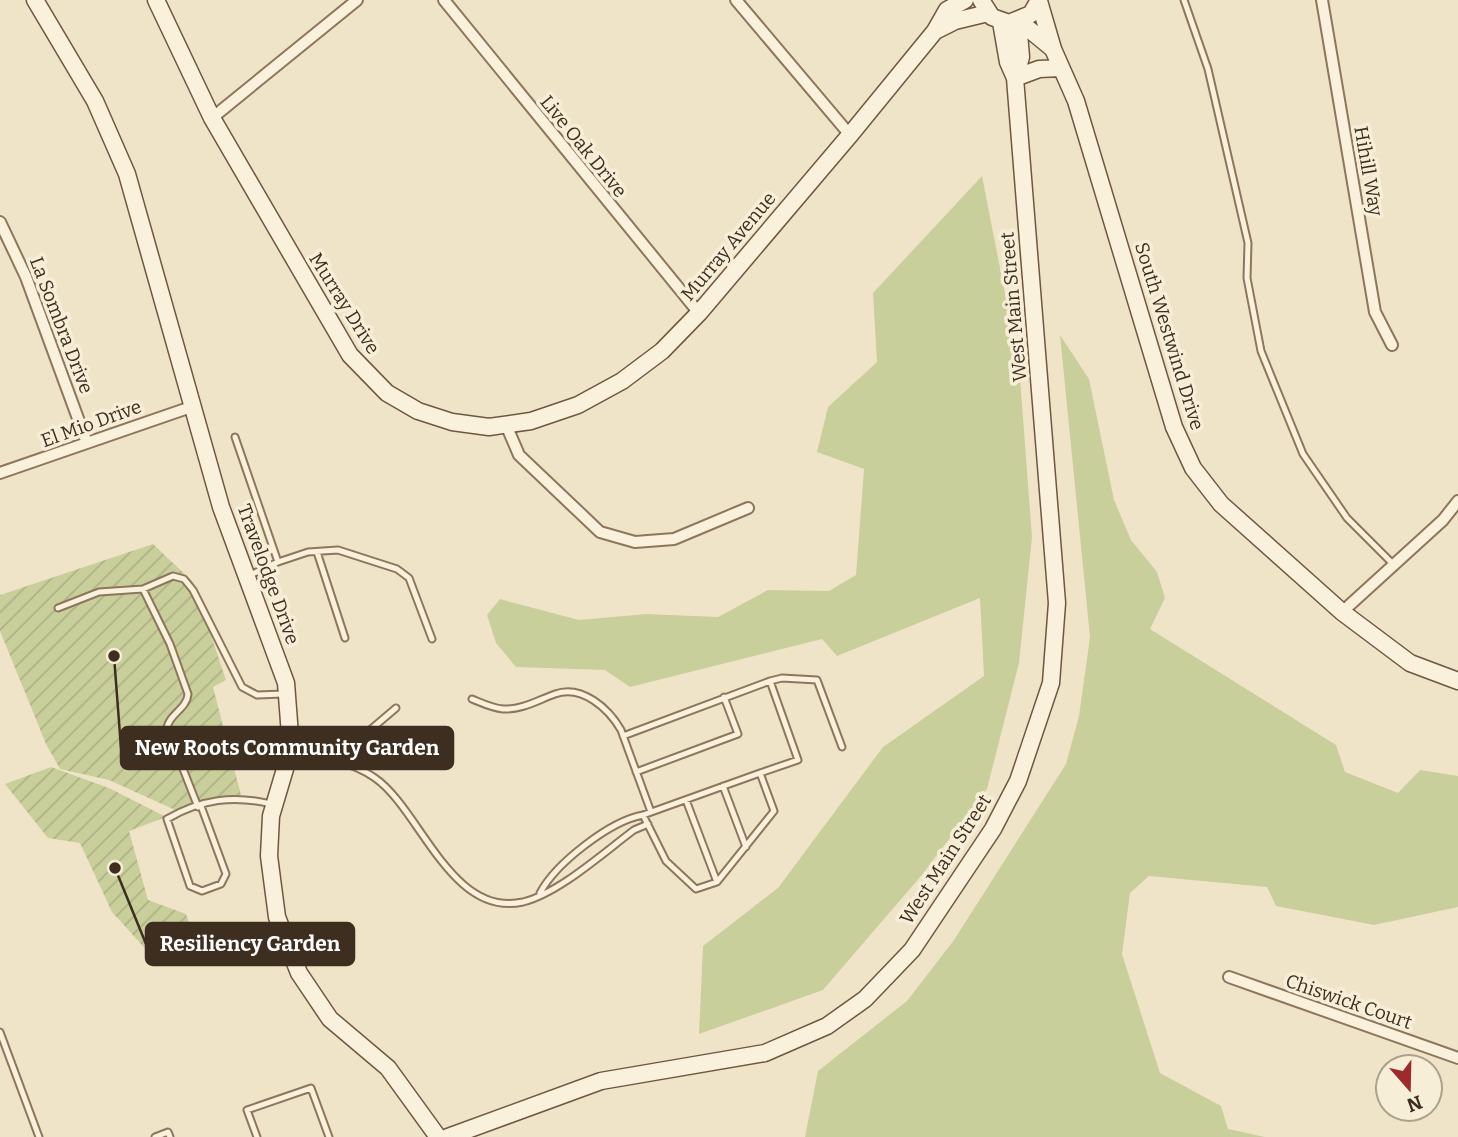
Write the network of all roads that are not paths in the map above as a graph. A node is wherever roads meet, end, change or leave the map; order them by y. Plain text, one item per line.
1 (35, 0) edge
2 (156, 0) edge
3 (357, 0) edge
4 (444, 0) edge
5 (737, 0) edge
6 (965, 0) edge
7 (1184, 0) edge
8 (1322, 0) edge
9 (1039, 1) edge
10 (990, 12) edge
11 (1018, 21) junction
12 (935, 31) junction
13 (1053, 49) junction
14 (1061, 68) junction
15 (1015, 78) junction
16 (212, 118) junction
17 (850, 135) junction
18 (0, 222) edge
19 (699, 313) junction
20 (1392, 345) dead end
21 (194, 406) junction
22 (507, 427) junction
23 (235, 437) dead end
24 (87, 443) junction
25 (0, 473) edge
26 (1458, 501) edge
27 (748, 508) dead end
28 (317, 552) junction
29 (278, 562) junction
30 (1392, 563) junction
31 (247, 576) junction
32 (143, 589) junction
33 (58, 608) dead end
34 (1342, 611) junction
35 (345, 638) dead end
36 (432, 639) dead end
37 (770, 681) junction
38 (1458, 681) edge
39 (287, 694) junction
40 (724, 697) junction
41 (472, 699) dead end
42 (396, 708) dead end
43 (623, 736) junction
44 (842, 747) dead end
45 (287, 754) junction
46 (336, 759) junction
47 (636, 772) junction
48 (760, 773) junction
49 (723, 786) junction
50 (685, 800) junction
51 (274, 805) junction
52 (200, 806) junction
53 (651, 812) junction
54 (643, 815) junction
55 (648, 824) junction
56 (746, 847) junction
57 (717, 883) junction
58 (540, 893) junction
59 (1229, 978) dead end
60 (0, 1032) edge
61 (1458, 1058) edge
62 (39, 1137) edge
63 (155, 1137) edge
64 (170, 1137) edge
65 (257, 1137) edge
66 (328, 1137) edge
67 (438, 1137) edge
68 (448, 1137) edge

1 - 21 street, Travelodge Drive
2 - 16 street, Murray Drive
3 - 16 street
4 - 19 street, Live Oak Drive
5 - 17 street
6 - 12 street, Murray Avenue
7 - 30 lane
8 - 20 street, Hihill Way
9 - 11 street
9 - 13 street, South Westwind Drive
10 - 11 street, Murray Avenue
10 - 12 street, Murray Avenue
10 - 15 street, West Main Street
11 - 13 street, South Westwind Drive
11 - 15 street, West Main Street
12 - 17 street, Murray Avenue
13 - 14 street, South Westwind Drive
14 - 15 street
14 - 34 street, South Westwind Drive
15 - 68 street, West Main Street
16 - 22 street, Murray Drive
17 - 19 street, Murray Avenue
18 - 24 street, La Sombra Drive
19 - 22 street, Murray Avenue
21 - 24 street, El Mio Drive
21 - 31 street, Travelodge Drive
22 - 27 street
23 - 29 lane
24 - 25 street, El Mio Drive
26 - 30 street
28 - 29 lane
28 - 35 lane
28 - 36 lane
29 - 31 lane
30 - 34 street
31 - 39 street, Travelodge Drive
32 - 33 lane
32 - 39 lane
32 - 52 lane
34 - 38 street, South Westwind Drive
37 - 40 lane
37 - 44 lane
37 - 48 lane
39 - 45 street, Travelodge Drive
40 - 43 lane
40 - 47 lane
41 - 43 lane
42 - 46 lane
43 - 47 lane
45 - 46 lane
45 - 51 street, Travelodge Drive
46 - 58 lane
47 - 53 lane
48 - 49 lane
48 - 56 lane
49 - 50 lane
49 - 56 lane
50 - 53 lane
50 - 57 lane
51 - 52 lane
51 - 67 street, Travelodge Drive
52 - 52 lane
53 - 54 lane
54 - 55 lane
54 - 58 lane
55 - 57 lane
55 - 58 lane
56 - 57 lane
59 - 61 street, Chiswick Court
60 - 62 lane
63 - 64 lane
65 - 66 lane

